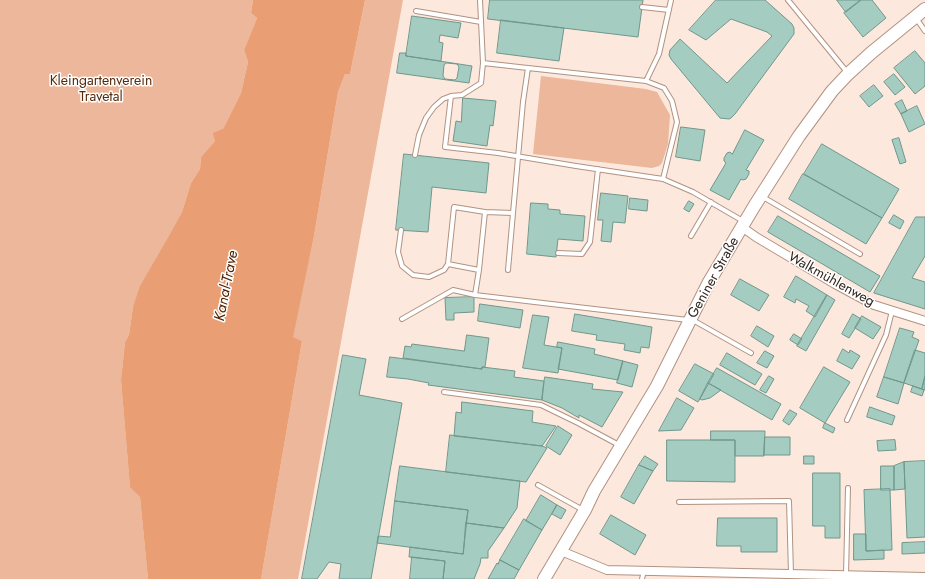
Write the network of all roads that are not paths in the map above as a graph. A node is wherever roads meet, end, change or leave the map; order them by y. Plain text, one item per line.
1 (480, 0) edge
2 (670, 0) edge
3 (788, 0) edge
4 (642, 7) dead end
5 (925, 9) edge
6 (668, 10) junction
7 (416, 11) dead end
8 (915, 17) junction
9 (481, 22) junction
10 (925, 31) edge
11 (483, 63) junction
12 (528, 68) junction
13 (848, 74) junction
14 (646, 81) junction
15 (451, 96) junction
16 (415, 155) dead end
17 (518, 157) junction
18 (598, 169) junction
19 (663, 179) junction
20 (761, 195) junction
21 (711, 202) junction
22 (485, 212) junction
23 (513, 213) junction
24 (743, 225) junction
25 (401, 230) dead end
26 (691, 236) dead end
27 (558, 253) dead end
28 (860, 254) dead end
29 (448, 264) junction
30 (479, 270) junction
31 (508, 270) dead end
32 (475, 295) junction
33 (892, 311) junction
34 (402, 319) dead end
35 (691, 320) junction
36 (925, 321) edge
37 (751, 353) dead end
38 (444, 392) dead end
39 (847, 420) dead end
40 (621, 446) junction
41 (538, 485) dead end
42 (848, 488) dead end
43 (679, 502) dead end
44 (585, 510) junction
45 (561, 551) junction
46 (791, 574) junction
47 (643, 575) edge
48 (671, 575) edge
49 (846, 575) junction
50 (925, 577) edge
51 (544, 579) edge

1 - 9 lane
2 - 6 lane
3 - 13 lane
4 - 6 lane
5 - 8 main road, Geniner Straße
6 - 14 lane
7 - 9 lane
8 - 10 lane
8 - 13 main road, Geniner Straße
9 - 11 lane
11 - 12 lane
11 - 15 lane
12 - 14 lane
12 - 17 lane
13 - 20 main road, Geniner Straße
14 - 19 lane
15 - 16 lane
15 - 17 lane
17 - 18 lane
17 - 23 lane
18 - 19 lane
18 - 27 lane
19 - 21 lane
20 - 24 main road, Geniner Straße
20 - 28 lane
21 - 24 lane
21 - 26 lane
22 - 23 lane
22 - 29 lane
22 - 30 lane
23 - 31 lane
24 - 33 street, Walkmühlenweg
24 - 35 main road, Geniner Straße
25 - 29 lane
29 - 30 lane
30 - 32 lane
32 - 34 lane
32 - 35 lane
33 - 36 street, Walkmühlenweg
33 - 39 lane
35 - 37 lane
35 - 40 main road, Geniner Straße
38 - 40 lane
40 - 44 main road, Geniner Straße
41 - 44 lane
42 - 49 lane
43 - 46 lane
44 - 45 main road, Geniner Straße
45 - 47 street
45 - 51 main road, Geniner Straße
46 - 48 street
46 - 49 street
47 - 48 street
49 - 50 street

